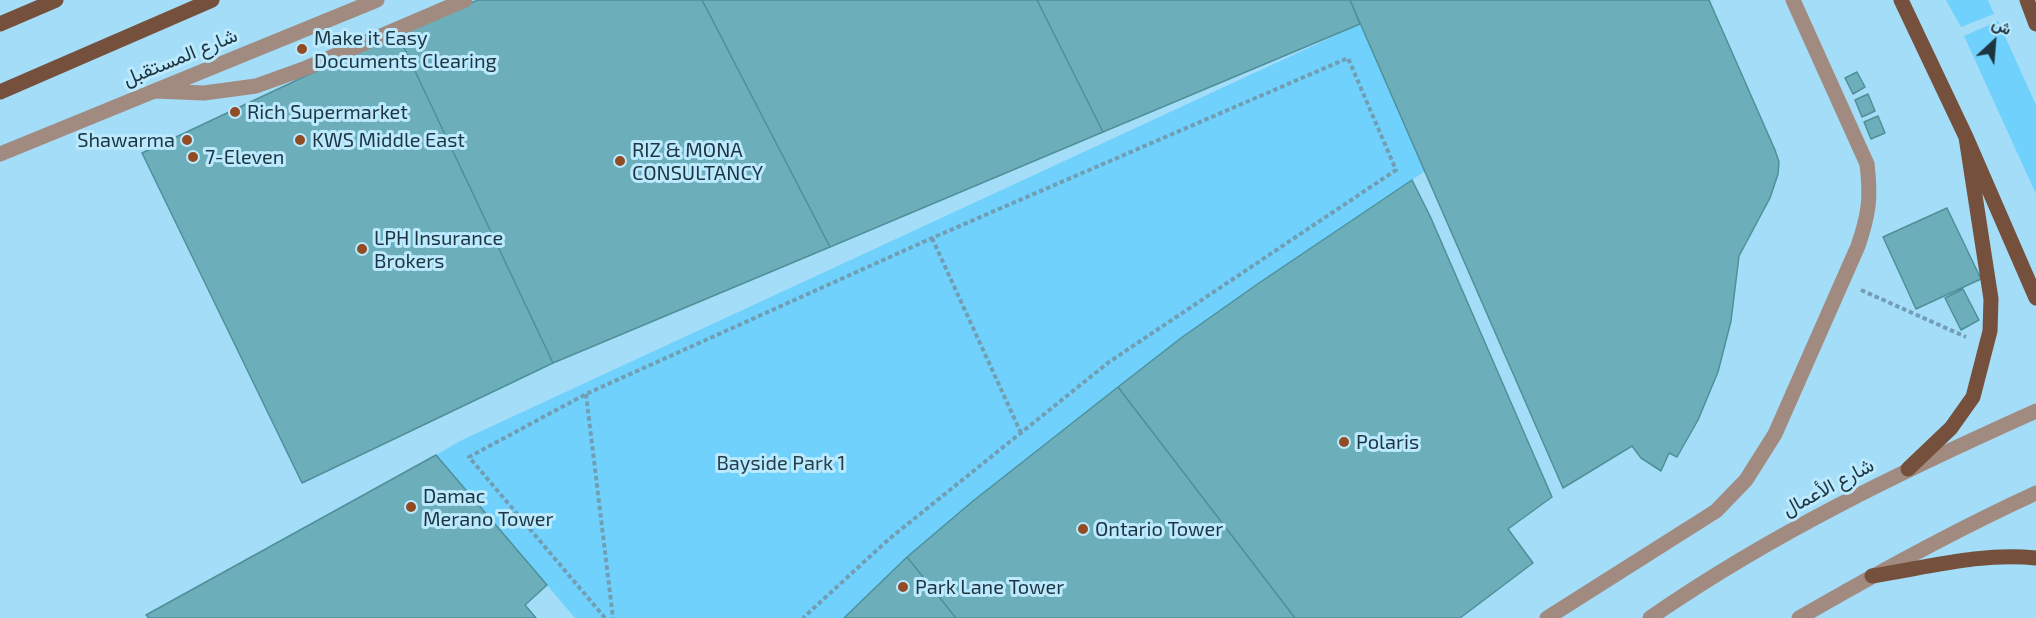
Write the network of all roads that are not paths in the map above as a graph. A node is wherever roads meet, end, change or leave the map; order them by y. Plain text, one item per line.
1 (56, 0) edge
2 (212, 0) edge
3 (377, 0) edge
4 (465, 0) edge
5 (1792, 0) edge
6 (1901, 0) edge
7 (0, 24) edge
8 (151, 91) junction
9 (0, 92) edge
10 (1966, 137) junction
11 (0, 154) edge
12 (2036, 298) edge
13 (2036, 411) edge
14 (1908, 469) junction
15 (2036, 493) edge
16 (2036, 558) edge
17 (1872, 576) junction
18 (1547, 618) edge
19 (1650, 618) edge
20 (1799, 618) edge

1 - 7 main road
2 - 9 main road, شارع المستقبل
3 - 8 street, شارع المستقبل
4 - 8 street
5 - 18 street
6 - 10 main road
8 - 11 street, شارع المستقبل
10 - 12 main road
10 - 14 main road
13 - 14 street, شارع الأعمال
14 - 19 street, شارع الأعمال
15 - 17 street
16 - 17 main road
17 - 20 street

